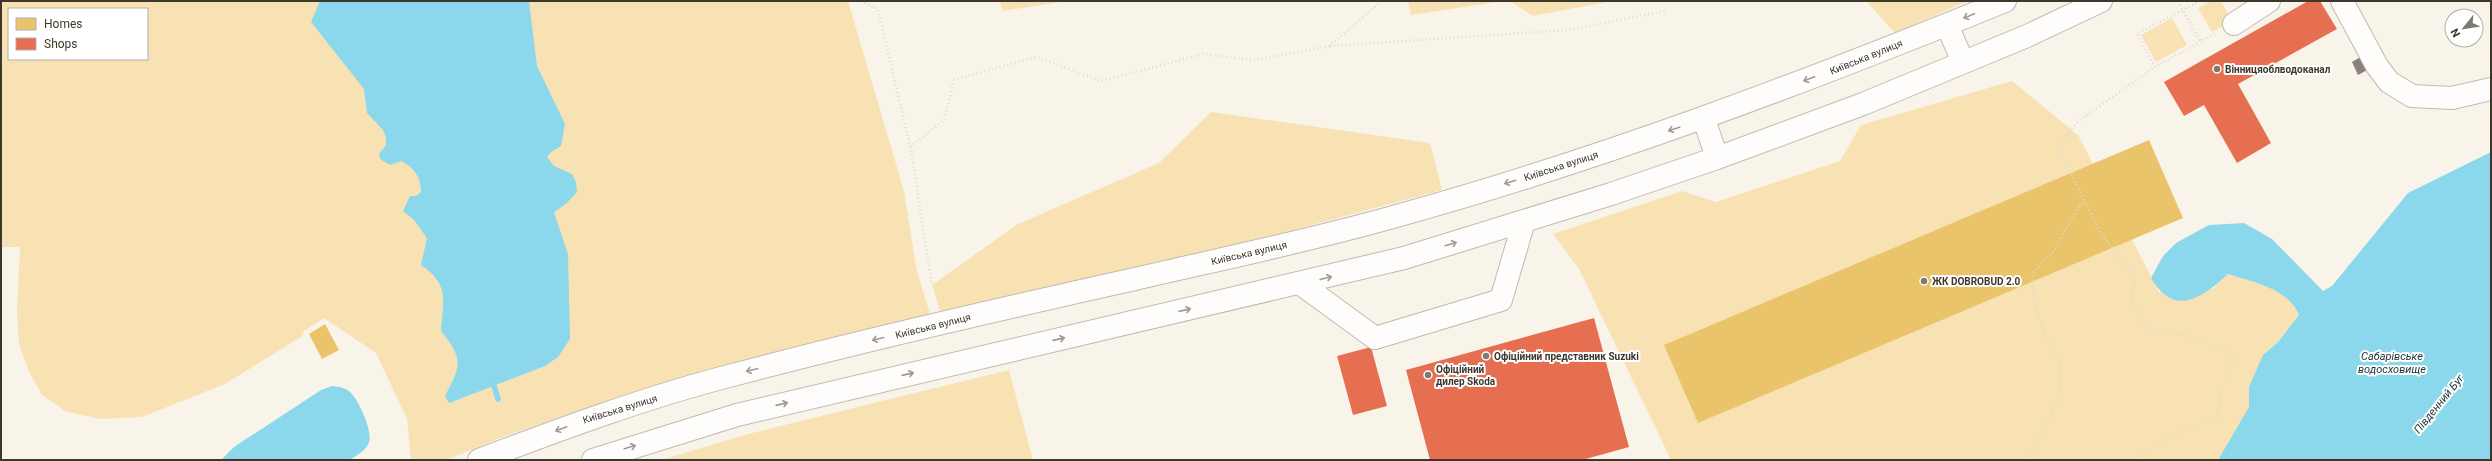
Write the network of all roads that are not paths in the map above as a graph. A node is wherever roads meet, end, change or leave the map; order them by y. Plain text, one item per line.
1 (2005, 1) edge
2 (2101, 1) edge
3 (2269, 1) edge
4 (2342, 1) edge
5 (2234, 24) road end
6 (1947, 25) junction
7 (1963, 62) junction
8 (2491, 89) edge
9 (1704, 119) junction
10 (1717, 158) junction
11 (1524, 222) junction
12 (1301, 284) junction
13 (492, 458) edge
14 (593, 460) edge

1 -> 6 main road, Київська вулиця
2 - 7 main road
3 - 5 main road
4 - 8 main road
6 - 7 main road
6 -> 9 main road, Київська вулиця
7 - 10 main road
9 - 10 main road
9 -> 13 main road, Київська вулиця
10 - 11 main road
12 -> 11 main road
11 - 12 main road
14 -> 12 main road

